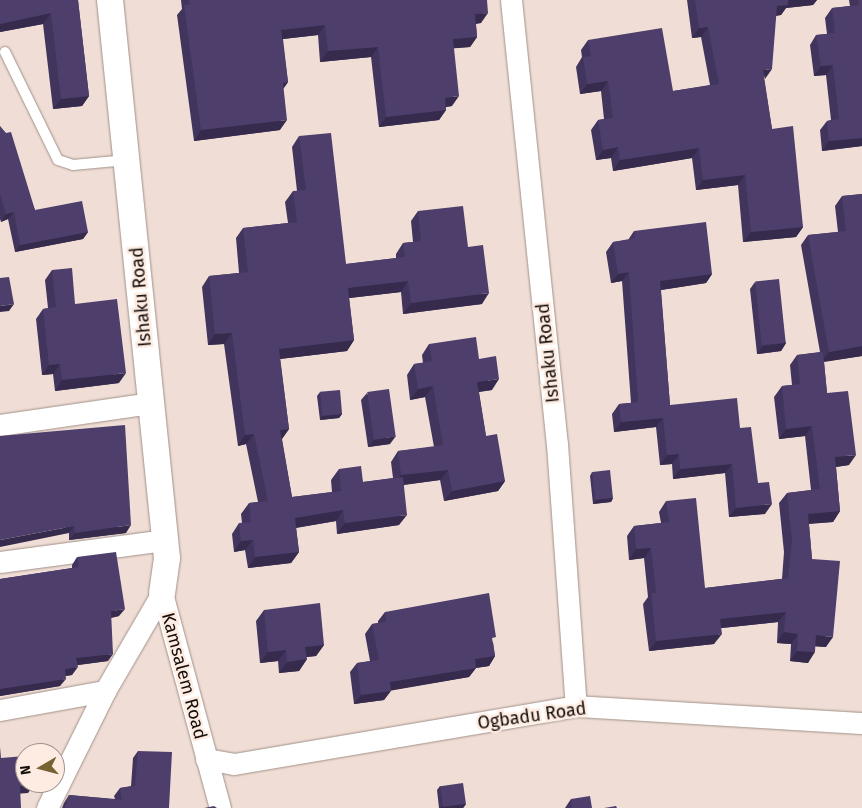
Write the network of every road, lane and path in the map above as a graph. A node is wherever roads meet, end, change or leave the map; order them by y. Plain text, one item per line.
1 (110, 0) edge
2 (512, 0) edge
3 (5, 52) dead end
4 (128, 160) junction
5 (151, 403) junction
6 (0, 425) edge
7 (164, 540) junction
8 (0, 562) edge
9 (162, 593) junction
10 (106, 691) junction
11 (576, 706) junction
12 (0, 710) edge
13 (862, 723) edge
14 (206, 759) junction
15 (47, 808) edge
16 (220, 808) edge

1 - 4 street, Ishaku Road
2 - 11 street, Ishaku Road
3 - 4 lane
4 - 5 street, Ishaku Road
5 - 6 street
5 - 7 street, Ishaku Road
7 - 8 street
7 - 9 street, Ishaku Road
9 - 10 street
9 - 14 street, Kamsalem Road
10 - 12 street
10 - 15 street
11 - 13 street, Ogbadu Road
11 - 14 street, Ogbadu Road
14 - 16 street, Kamsalem Road

